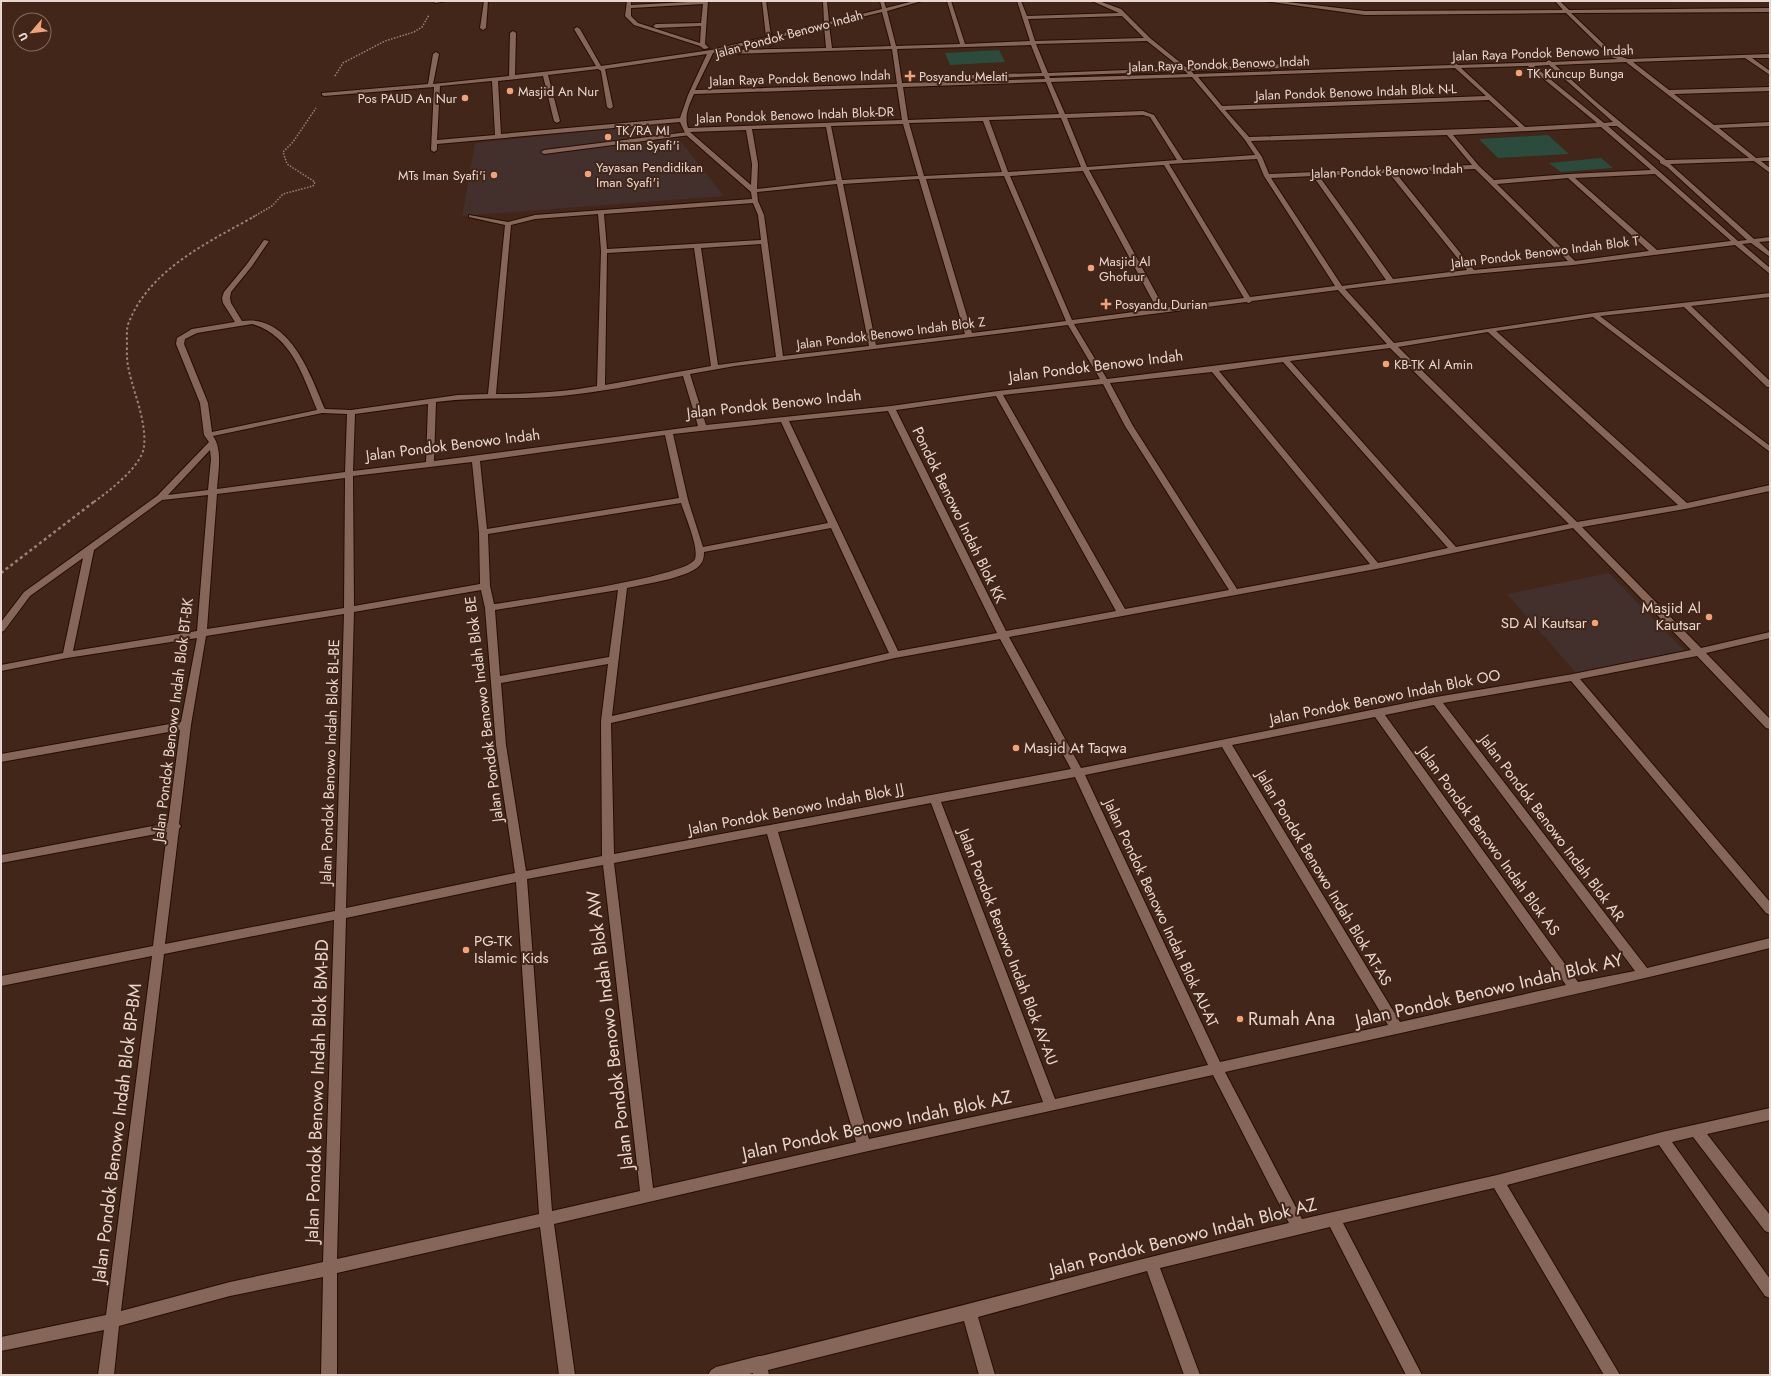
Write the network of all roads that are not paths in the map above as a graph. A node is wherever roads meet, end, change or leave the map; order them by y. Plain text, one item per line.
1 (486, 1) edge
2 (629, 1) edge
3 (706, 1) edge
4 (764, 1) edge
5 (825, 1) edge
6 (882, 1) edge
7 (920, 1) edge
8 (949, 1) edge
9 (1019, 1) edge
10 (1094, 1) edge
11 (1266, 1) edge
12 (1557, 1) edge
13 (628, 7) junction
14 (885, 9) junction
15 (1770, 10) edge
16 (1568, 11) junction
17 (1123, 14) junction
18 (1025, 18) junction
19 (704, 24) junction
20 (826, 24) junction
21 (644, 27) junction
22 (482, 28) dead end
23 (577, 29) dead end
24 (513, 33) dead end
25 (769, 37) junction
26 (1148, 39) junction
27 (1033, 44) junction
28 (702, 45) junction
29 (963, 46) junction
30 (894, 48) junction
31 (829, 50) junction
32 (1770, 50) edge
33 (1739, 51) junction
34 (711, 52) junction
35 (770, 52) junction
36 (436, 54) dead end
37 (1613, 56) junction
38 (1770, 56) edge
39 (1747, 57) junction
40 (1545, 58) junction
41 (1524, 59) junction
42 (1452, 60) junction
43 (1628, 61) junction
44 (1531, 64) junction
45 (1550, 64) junction
46 (1457, 67) junction
47 (602, 69) junction
48 (1184, 69) junction
49 (1770, 73) edge
50 (545, 74) junction
51 (1046, 74) junction
52 (1194, 76) junction
53 (512, 77) junction
54 (899, 79) junction
55 (495, 80) junction
56 (836, 81) dead end
57 (1048, 81) junction
58 (437, 85) junction
59 (696, 85) junction
60 (704, 85) dead end
61 (900, 85) junction
62 (430, 86) junction
63 (1770, 89) edge
64 (693, 92) junction
65 (1668, 92) junction
66 (324, 94) road end
67 (1491, 98) junction
68 (610, 107) dead end
69 (1221, 108) junction
70 (1063, 115) junction
71 (985, 118) junction
72 (683, 120) junction
73 (557, 121) dead end
74 (906, 121) junction
75 (828, 124) junction
76 (1617, 124) junction
77 (1770, 124) edge
78 (1603, 125) junction
79 (1712, 127) junction
80 (749, 128) junction
81 (1524, 129) junction
82 (687, 132) junction
83 (1450, 133) junction
84 (498, 136) junction
85 (1247, 139) junction
86 (434, 142) junction
87 (434, 150) dead end
88 (544, 152) dead end
89 (1259, 157) junction
90 (1755, 159) junction
91 (1770, 159) edge
92 (1165, 162) junction
93 (1181, 162) junction
94 (1664, 162) junction
95 (1646, 163) junction
96 (1478, 167) junction
97 (1085, 169) junction
98 (1390, 170) junction
99 (1770, 171) edge
100 (1656, 172) junction
101 (1006, 174) junction
102 (1315, 174) junction
103 (1267, 176) junction
104 (1569, 176) junction
105 (922, 177) junction
106 (1494, 182) junction
107 (840, 183) junction
108 (754, 192) junction
109 (755, 201) junction
110 (601, 212) junction
111 (471, 216) dead end
112 (508, 224) junction
113 (1770, 239) edge
114 (1752, 240) junction
115 (266, 241) dead end
116 (764, 242) junction
117 (1736, 243) junction
118 (697, 246) junction
119 (604, 250) junction
120 (1654, 252) junction
121 (1770, 255) edge
122 (1573, 263) junction
123 (1472, 272) junction
124 (1770, 272) edge
125 (1391, 282) junction
126 (1340, 288) junction
127 (1770, 295) edge
128 (1249, 301) junction
129 (1685, 304) junction
130 (1162, 312) junction
131 (1594, 315) junction
132 (239, 323) junction
133 (1070, 323) junction
134 (1490, 330) junction
135 (969, 335) junction
136 (1392, 346) junction
137 (873, 348) junction
138 (780, 359) junction
139 (1284, 360) junction
140 (715, 367) junction
141 (1214, 369) junction
142 (686, 373) junction
143 (1105, 381) junction
144 (1770, 386) edge
145 (601, 387) junction
146 (998, 393) junction
147 (492, 397) junction
148 (432, 400) junction
149 (890, 408) junction
150 (322, 411) junction
151 (351, 412) junction
152 (784, 420) junction
153 (703, 428) junction
154 (669, 432) junction
155 (211, 438) junction
156 (1770, 450) edge
157 (476, 459) junction
158 (430, 464) junction
159 (349, 474) junction
160 (1770, 488) edge
161 (213, 492) junction
162 (160, 498) junction
163 (684, 500) junction
164 (1685, 506) junction
165 (834, 525) junction
166 (1575, 525) junction
167 (483, 532) junction
168 (90, 548) junction
169 (700, 550) junction
170 (1454, 550) junction
171 (1376, 566) junction
172 (485, 586) junction
173 (623, 586) junction
174 (1235, 592) junction
175 (490, 608) junction
176 (349, 610) junction
177 (1122, 613) junction
178 (1, 629) edge
179 (202, 634) junction
180 (1003, 635) junction
181 (1770, 635) edge
182 (1698, 652) junction
183 (895, 654) junction
184 (67, 655) junction
185 (614, 660) junction
186 (1, 668) edge
187 (1573, 677) junction
188 (496, 680) junction
189 (1436, 701) junction
190 (1378, 713) junction
191 (606, 721) junction
192 (186, 725) junction
193 (1770, 725) edge
194 (1225, 743) junction
195 (1, 758) edge
196 (1078, 772) junction
197 (935, 799) junction
198 (175, 826) junction
199 (771, 829) junction
200 (1, 859) edge
201 (608, 860) junction
202 (521, 876) junction
203 (1770, 910) edge
204 (341, 914) junction
205 (1770, 943) edge
206 (157, 950) junction
207 (1644, 974) junction
208 (1, 981) edge
209 (1575, 988) junction
210 (1397, 1029) junction
211 (1216, 1068) junction
212 (1051, 1106) junction
213 (1770, 1114) edge
214 (1696, 1131) junction
215 (1662, 1138) junction
216 (864, 1146) junction
217 (1497, 1181) junction
218 (647, 1196) junction
219 (546, 1219) junction
220 (1334, 1220) junction
221 (1770, 1226) edge
222 (1298, 1227) junction
223 (1150, 1263) junction
224 (330, 1268) junction
225 (1770, 1291) edge
226 (969, 1312) junction
227 (112, 1321) junction
228 (1, 1344) edge
229 (760, 1369) edge
230 (106, 1375) edge
231 (330, 1375) edge
232 (567, 1375) edge
233 (716, 1375) edge
234 (987, 1375) edge
235 (1192, 1375) edge
236 (1414, 1375) edge
237 (1612, 1375) edge

1 - 22 street
2 - 13 street
3 - 13 street
3 - 19 street
4 - 25 street
5 - 20 street
6 - 14 street
7 - 14 street, Jalan Pondok Benowo Indah
8 - 29 street
9 - 18 street
10 - 17 street
11 - 16 street
12 - 16 street
13 - 21 street, Jalan Pondok Benowo Indah
14 - 20 street, Jalan Pondok Benowo Indah
14 - 30 street
15 - 16 street
16 - 37 street
17 - 18 street
17 - 26 street
18 - 27 street
19 - 21 street
19 - 28 street
20 - 25 street, Jalan Pondok Benowo Indah
20 - 31 street
21 - 28 street, Jalan Pondok Benowo Indah
23 - 47 street
24 - 53 street
25 - 34 street, Jalan Pondok Benowo Indah
25 - 35 street
26 - 27 street
26 - 48 street
27 - 29 street
27 - 51 street
28 - 34 street
29 - 30 street
30 - 31 street
30 - 54 street
31 - 35 street
32 - 33 street, Jalan Raya Pondok Benowo Indah
33 - 37 street, Jalan Raya Pondok Benowo Indah
33 - 39 street
34 - 35 street
34 - 47 street
34 - 59 street, Jalan Pondok Benowo Indah
36 - 62 street
37 - 40 street, Jalan Raya Pondok Benowo Indah
37 - 43 street
38 - 39 street, Jalan Raya Pondok Benowo Indah
39 - 43 street, Jalan Raya Pondok Benowo Indah
39 - 49 street
40 - 41 street, Jalan Raya Pondok Benowo Indah
40 - 45 street
41 - 42 street, Jalan Raya Pondok Benowo Indah
41 - 44 street
42 - 46 street
42 - 48 street, Jalan Raya Pondok Benowo Indah
43 - 45 street, Jalan Raya Pondok Benowo Indah
43 - 65 street
44 - 45 street, Jalan Raya Pondok Benowo Indah
44 - 46 street, Jalan Raya Pondok Benowo Indah
44 - 78 street
45 - 76 street
46 - 52 street, Jalan Raya Pondok Benowo Indah
46 - 67 street
47 - 50 street
47 - 68 street
48 - 51 street, Jalan Raya Pondok Benowo Indah
48 - 52 street
50 - 53 street
50 - 73 street
51 - 54 street, Jalan Raya Pondok Benowo Indah
51 - 57 street
52 - 57 street, Jalan Raya Pondok Benowo Indah
52 - 69 street
53 - 55 street
54 - 56 street, Jalan Raya Pondok Benowo Indah
54 - 61 street
55 - 58 street
55 - 84 street
57 - 61 street, Jalan Raya Pondok Benowo Indah
57 - 70 street
58 - 62 street
58 - 86 street
59 - 60 street, Jalan Raya Pondok Benowo Indah
59 - 64 street, Jalan Pondok Benowo Indah
61 - 64 street, Jalan Raya Pondok Benowo Indah
61 - 74 street
62 - 66 street
63 - 65 street
64 - 72 street, Jalan Pondok Benowo Indah
65 - 79 street
67 - 69 street, Jalan Pondok Benowo Indah Blok N-L
67 - 81 street
69 - 85 street
70 - 71 street, Jalan Pondok Benowo Indah Blok-DR
70 - 93 street, Jalan Pondok Benowo Indah Blok-DR
70 - 97 street
71 - 74 street, Jalan Pondok Benowo Indah Blok-DR
71 - 101 street
72 - 82 street
72 - 84 street
74 - 75 street, Jalan Pondok Benowo Indah Blok-DR
74 - 105 street
75 - 80 street, Jalan Pondok Benowo Indah Blok-DR
75 - 107 street
76 - 78 street
76 - 94 street
77 - 79 street
78 - 81 street
78 - 95 street
79 - 90 street
80 - 82 street, Jalan Pondok Benowo Indah Blok-DR
80 - 108 street
81 - 83 street
82 - 88 street, Jalan Pondok Benowo Indah Blok-DR
82 - 108 street
83 - 85 street
83 - 96 street, Jalan Pondok Benowo Indah
84 - 86 street
85 - 89 street
86 - 87 street
89 - 93 street
89 - 103 street
90 - 91 street
90 - 94 street
90 - 99 street
92 - 93 street
92 - 97 street
92 - 128 street
94 - 95 street
94 - 114 street
95 - 100 street
96 - 98 street, Jalan Pondok Benowo Indah
96 - 106 street
97 - 101 street
97 - 130 street
98 - 102 street, Jalan Pondok Benowo Indah
98 - 123 street
100 - 104 street
100 - 117 street
101 - 105 street
101 - 133 street
102 - 103 street, Jalan Pondok Benowo Indah
102 - 125 street
103 - 126 street
104 - 106 street
104 - 120 street
105 - 107 street
105 - 135 street
106 - 122 street
107 - 108 street
107 - 137 street
108 - 109 street
109 - 110 street
109 - 116 street
110 - 112 street
110 - 119 street
111 - 112 street
112 - 147 street
113 - 114 street, Jalan Pondok Benowo Indah Blok T
114 - 117 street, Jalan Pondok Benowo Indah Blok T
114 - 121 street
115 - 132 street
116 - 118 street
116 - 138 street
117 - 120 street, Jalan Pondok Benowo Indah Blok T
117 - 124 street
118 - 119 street
118 - 140 street
119 - 145 street
120 - 122 street, Jalan Pondok Benowo Indah Blok T
122 - 123 street, Jalan Pondok Benowo Indah Blok T
123 - 125 street, Jalan Pondok Benowo Indah Blok T
125 - 126 street, Jalan Pondok Benowo Indah Blok T
126 - 128 street, Jalan Pondok Benowo Indah Blok T
126 - 136 street
127 - 129 street
128 - 130 street, Jalan Pondok Benowo Indah Blok T
129 - 131 street
129 - 144 street
130 - 133 street, Jalan Pondok Benowo Indah Blok Z
131 - 134 street
131 - 156 street
132 - 150 street
132 - 155 street, Jalan Pondok Benowo Indah Blok BT-BK
133 - 135 street, Jalan Pondok Benowo Indah Blok Z
133 - 143 street
134 - 136 street
134 - 164 street
135 - 137 street, Jalan Pondok Benowo Indah Blok Z
136 - 139 street, Jalan Pondok Benowo Indah
136 - 166 street
137 - 138 street, Jalan Pondok Benowo Indah Blok Z
138 - 140 street, Jalan Pondok Benowo Indah Blok Z
139 - 141 street, Jalan Pondok Benowo Indah
139 - 170 street
140 - 142 street, Jalan Pondok Benowo Indah Blok Z
141 - 143 street, Jalan Pondok Benowo Indah
141 - 171 street
142 - 145 street, Jalan Pondok Benowo Indah Blok Z
142 - 153 street
143 - 146 street, Jalan Pondok Benowo Indah
143 - 174 street
145 - 147 street, Jalan Pondok Benowo Indah Blok Z
146 - 149 street, Jalan Pondok Benowo Indah
146 - 177 street
147 - 148 street, Jalan Pondok Benowo Indah Blok Z
148 - 151 street, Jalan Pondok Benowo Indah Blok Z
148 - 158 street
149 - 152 street, Jalan Pondok Benowo Indah
149 - 180 street, Pondok Benowo Indah Blok KK
150 - 151 street, Jalan Pondok Benowo Indah Blok Z
150 - 155 street, Jalan Pondok Benowo Indah Blok Z
151 - 159 street, Jalan Pondok Benowo Indah Blok BL-BE
152 - 153 street, Jalan Pondok Benowo Indah
152 - 165 street
153 - 154 street, Jalan Pondok Benowo Indah
154 - 157 street, Jalan Pondok Benowo Indah
154 - 163 street
155 - 161 street, Jalan Pondok Benowo Indah Blok BT-BK
155 - 162 street, Jalan Pondok Benowo Indah
157 - 158 street, Jalan Pondok Benowo Indah
157 - 167 street, Jalan Pondok Benowo Indah Blok BE
158 - 159 street, Jalan Pondok Benowo Indah
159 - 161 street, Jalan Pondok Benowo Indah
159 - 176 street, Jalan Pondok Benowo Indah Blok BL-BE
160 - 164 street
161 - 162 street, Jalan Pondok Benowo Indah
161 - 179 street, Jalan Pondok Benowo Indah Blok BT-BK
162 - 168 street, Jalan Pondok Benowo Indah
163 - 167 street
163 - 169 street
164 - 166 street
165 - 169 street
165 - 183 street
166 - 170 street
166 - 182 street
167 - 172 street, Jalan Pondok Benowo Indah Blok BE
168 - 178 street, Jalan Pondok Benowo Indah
168 - 184 street
169 - 173 street
170 - 171 street
171 - 174 street
172 - 175 street, Jalan Pondok Benowo Indah Blok BE
172 - 176 street
173 - 175 street
173 - 185 street, Jalan Pondok Benowo Indah Blok AW
174 - 177 street
175 - 188 street, Jalan Pondok Benowo Indah Blok BE
176 - 179 street
176 - 204 street, Jalan Pondok Benowo Indah Blok BL-BE
177 - 180 street
179 - 184 street
179 - 192 street, Jalan Pondok Benowo Indah Blok BT-BK
180 - 183 street
180 - 196 street, Pondok Benowo Indah Blok KK
181 - 182 street, Jalan Pondok Benowo Indah Blok OO
182 - 187 street, Jalan Pondok Benowo Indah Blok OO
182 - 193 street
183 - 191 street
184 - 186 street
185 - 188 street
185 - 191 street, Jalan Pondok Benowo Indah Blok AW
187 - 189 street, Jalan Pondok Benowo Indah Blok OO
187 - 203 street
188 - 202 street, Jalan Pondok Benowo Indah Blok BE
189 - 190 street, Jalan Pondok Benowo Indah Blok OO
189 - 207 street, Jalan Pondok Benowo Indah Blok AR
190 - 194 street, Jalan Pondok Benowo Indah Blok OO
190 - 209 street, Jalan Pondok Benowo Indah Blok AS
191 - 201 street, Jalan Pondok Benowo Indah Blok AW
192 - 195 street
192 - 198 street, Jalan Pondok Benowo Indah Blok BT-BK
194 - 196 street, Jalan Pondok Benowo Indah Blok OO
194 - 210 street, Jalan Pondok Benowo Indah Blok AT-AS
196 - 197 street, Jalan Pondok Benowo Indah Blok JJ
196 - 211 street, Jalan Pondok Benowo Indah Blok AU-AT
197 - 199 street, Jalan Pondok Benowo Indah Blok JJ
197 - 212 street, Jalan Pondok Benowo Indah Blok AV-AU
198 - 200 street
198 - 206 street, Jalan Pondok Benowo Indah Blok BT-BK
199 - 201 street, Jalan Pondok Benowo Indah Blok JJ
199 - 216 street
201 - 202 street, Jalan Pondok Benowo Indah Blok JJ
201 - 218 street, Jalan Pondok Benowo Indah Blok AW
202 - 204 street, Jalan Pondok Benowo Indah Blok JJ
202 - 219 street, Jalan Pondok Benowo Indah Blok BE
204 - 206 street, Jalan Pondok Benowo Indah Blok JJ
204 - 224 street, Jalan Pondok Benowo Indah Blok BM-BD
205 - 207 street, Jalan Pondok Benowo Indah Blok AY
206 - 208 street, Jalan Pondok Benowo Indah Blok JJ
206 - 227 street, Jalan Pondok Benowo Indah Blok BP-BM
207 - 209 street, Jalan Pondok Benowo Indah Blok AY
209 - 210 street, Jalan Pondok Benowo Indah Blok AY
210 - 211 street, Jalan Pondok Benowo Indah Blok AY
211 - 212 street, Jalan Pondok Benowo Indah Blok AZ
211 - 222 street
212 - 216 street, Jalan Pondok Benowo Indah Blok AZ
213 - 214 street
214 - 215 street
214 - 221 street
215 - 217 street
215 - 225 street
216 - 218 street, Jalan Pondok Benowo Indah Blok AZ
217 - 220 street
217 - 237 street
218 - 219 street, Jalan Pondok Benowo Indah Blok AZ
219 - 224 street, Jalan Pondok Benowo Indah Blok AZ
219 - 232 street, Jalan Pondok Benowo Indah Blok BE
220 - 222 street, Jalan Pondok Benowo Indah Blok AZ
220 - 236 street
222 - 223 street, Jalan Pondok Benowo Indah Blok AZ
223 - 226 street, Jalan Pondok Benowo Indah Blok AZ
223 - 235 street
224 - 227 street, Jalan Pondok Benowo Indah Blok AZ
224 - 231 street, Jalan Pondok Benowo Indah Blok BM-BD
226 - 229 street, Jalan Pondok Benowo Indah Blok AZ
226 - 234 street
227 - 228 street, Jalan Pondok Benowo Indah Blok AZ
227 - 230 street, Jalan Pondok Benowo Indah Blok BP-BM
229 - 233 street, Jalan Pondok Benowo Indah Blok AZ

